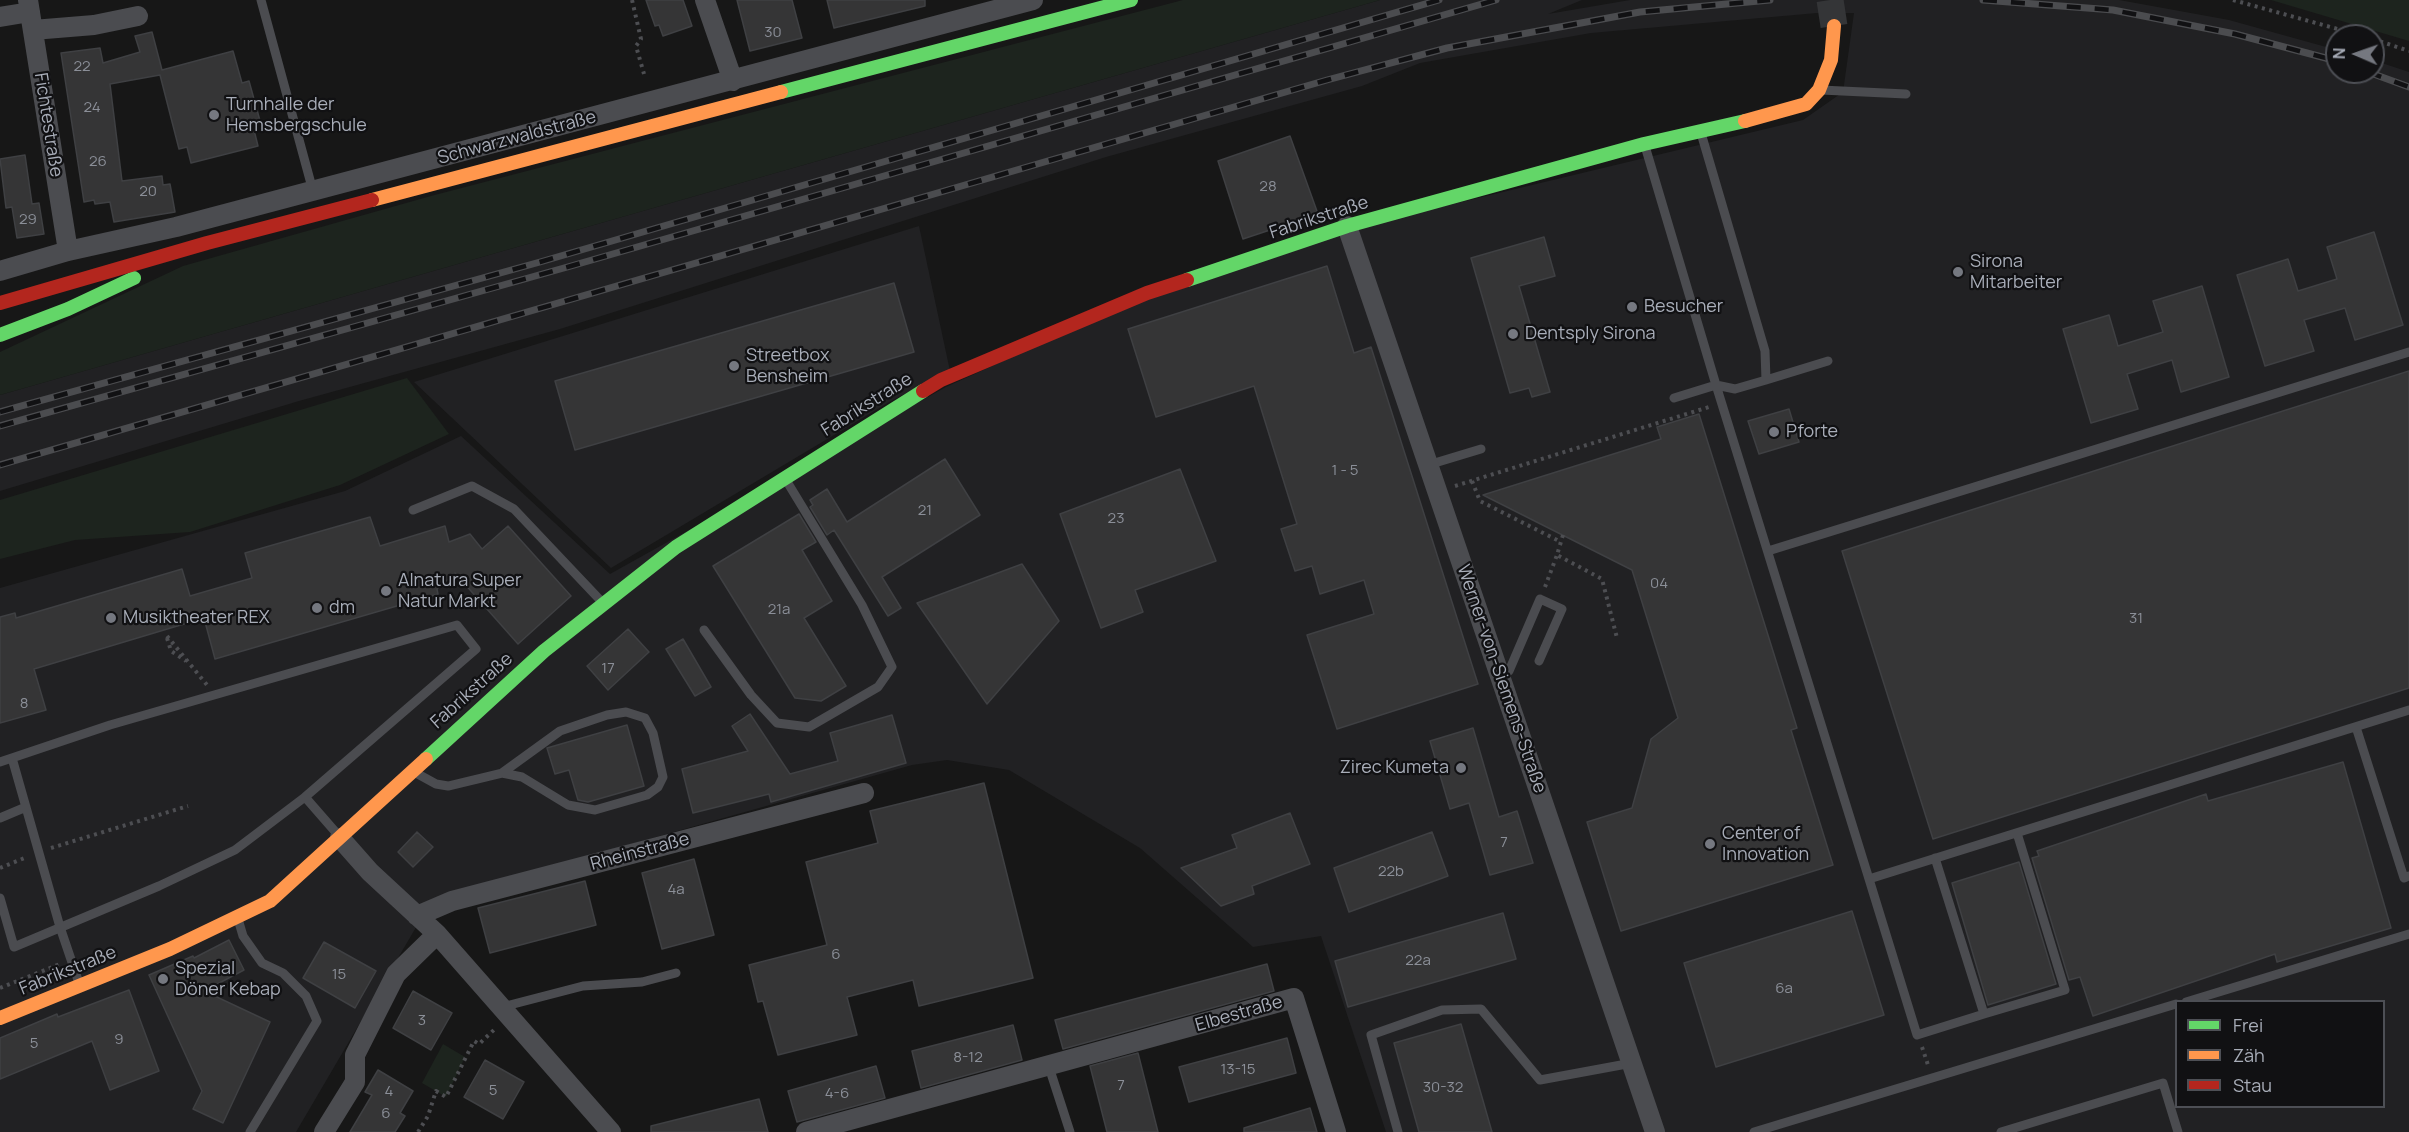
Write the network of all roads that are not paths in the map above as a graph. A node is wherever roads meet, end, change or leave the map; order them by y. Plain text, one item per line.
1 (261, 0) edge
2 (705, 0) edge
3 (1033, 0) edge
4 (1131, 0) edge
5 (30, 14) edge
6 (138, 16) dead end
7 (0, 17) edge
8 (1834, 26) tunnel mouth
9 (733, 81) junction
10 (1819, 90) junction
11 (1906, 94) dead end
12 (1701, 130) junction
13 (1644, 144) junction
14 (313, 191) junction
15 (319, 214) junction
16 (1347, 226) junction
17 (207, 243) junction
18 (68, 251) junction
19 (0, 271) edge
20 (0, 303) edge
21 (0, 335) edge
22 (2409, 352) edge
23 (1828, 361) dead end
24 (1766, 380) junction
25 (1716, 385) junction
26 (1674, 398) dead end
27 (1481, 449) dead end
28 (1428, 465) junction
29 (785, 478) junction
30 (413, 510) dead end
31 (1768, 551) junction
32 (604, 604) junction
33 (704, 630) dead end
34 (1539, 662) dead end
35 (1509, 670) dead end
36 (2409, 710) edge
37 (2356, 727) junction
38 (12, 758) junction
39 (0, 762) edge
40 (412, 771) junction
41 (502, 773) junction
42 (864, 793) dead end
43 (305, 797) junction
44 (26, 807) junction
45 (0, 818) edge
46 (2017, 832) junction
47 (340, 838) junction
48 (1935, 858) junction
49 (2409, 876) edge
50 (1869, 879) junction
51 (0, 898) edge
52 (237, 916) junction
53 (417, 916) junction
54 (60, 927) junction
55 (437, 934) junction
56 (2409, 934) edge
57 (676, 973) dead end
58 (80, 985) junction
59 (2193, 1000) edge
60 (2175, 1005) edge
61 (505, 1011) junction
62 (1984, 1014) junction
63 (0, 1017) edge
64 (1632, 1063) junction
65 (1049, 1067) junction
66 (249, 1132) edge
67 (324, 1132) edge
68 (611, 1132) edge
69 (806, 1132) edge
70 (1070, 1132) edge
71 (1336, 1132) edge
72 (1398, 1132) edge
73 (1655, 1132) edge
74 (1754, 1132) edge
75 (2001, 1132) edge
76 (2178, 1132) edge

1 - 14 lane
2 - 9 street
3 - 9 street, Schwarzwaldstraße
4 - 15 street, Schwarzwaldstraße
5 - 6 street
5 - 7 street
5 - 18 street, Fichtestraße
8 - 10 street
9 - 14 street, Schwarzwaldstraße
10 - 11 lane
10 - 12 street, Fabrikstraße
12 - 13 street, Fabrikstraße
12 - 24 lane
13 - 16 street, Fabrikstraße
13 - 25 lane
14 - 15 lane
14 - 18 street, Schwarzwaldstraße
15 - 17 street, Schwarzwaldstraße
16 - 28 street, Werner-von-Siemens-Straße
16 - 29 street, Fabrikstraße
17 - 20 street, Schwarzwaldstraße
17 - 21 street, Schwarzwaldstraße
18 - 19 street, Schwarzwaldstraße
22 - 31 lane
23 - 24 lane
24 - 25 lane
25 - 26 lane
25 - 31 lane
27 - 28 lane
28 - 64 street, Werner-von-Siemens-Straße
29 - 32 street, Fabrikstraße
29 - 33 lane
30 - 32 lane
31 - 50 lane
32 - 40 street, Fabrikstraße
34 - 35 lane
36 - 37 lane
37 - 46 lane
37 - 49 lane
38 - 39 lane
38 - 43 lane
38 - 44 lane
40 - 41 lane
40 - 47 street, Fabrikstraße
41 - 41 lane
42 - 53 street, Rheinstraße
43 - 47 lane
43 - 54 lane
44 - 45 lane
44 - 54 lane
46 - 48 lane
46 - 62 lane
47 - 52 street, Fabrikstraße
47 - 53 street
48 - 50 lane
48 - 62 lane
50 - 62 lane
51 - 54 lane
52 - 58 street, Fabrikstraße
52 - 66 lane
53 - 55 street
54 - 58 lane
55 - 61 street
55 - 67 street
56 - 59 lane
57 - 61 lane
58 - 63 street, Fabrikstraße
60 - 74 lane
61 - 68 street
64 - 72 lane
64 - 73 street, Werner-von-Siemens-Straße
65 - 69 street, Elbestraße
65 - 70 lane
65 - 71 street, Elbestraße
75 - 76 lane

